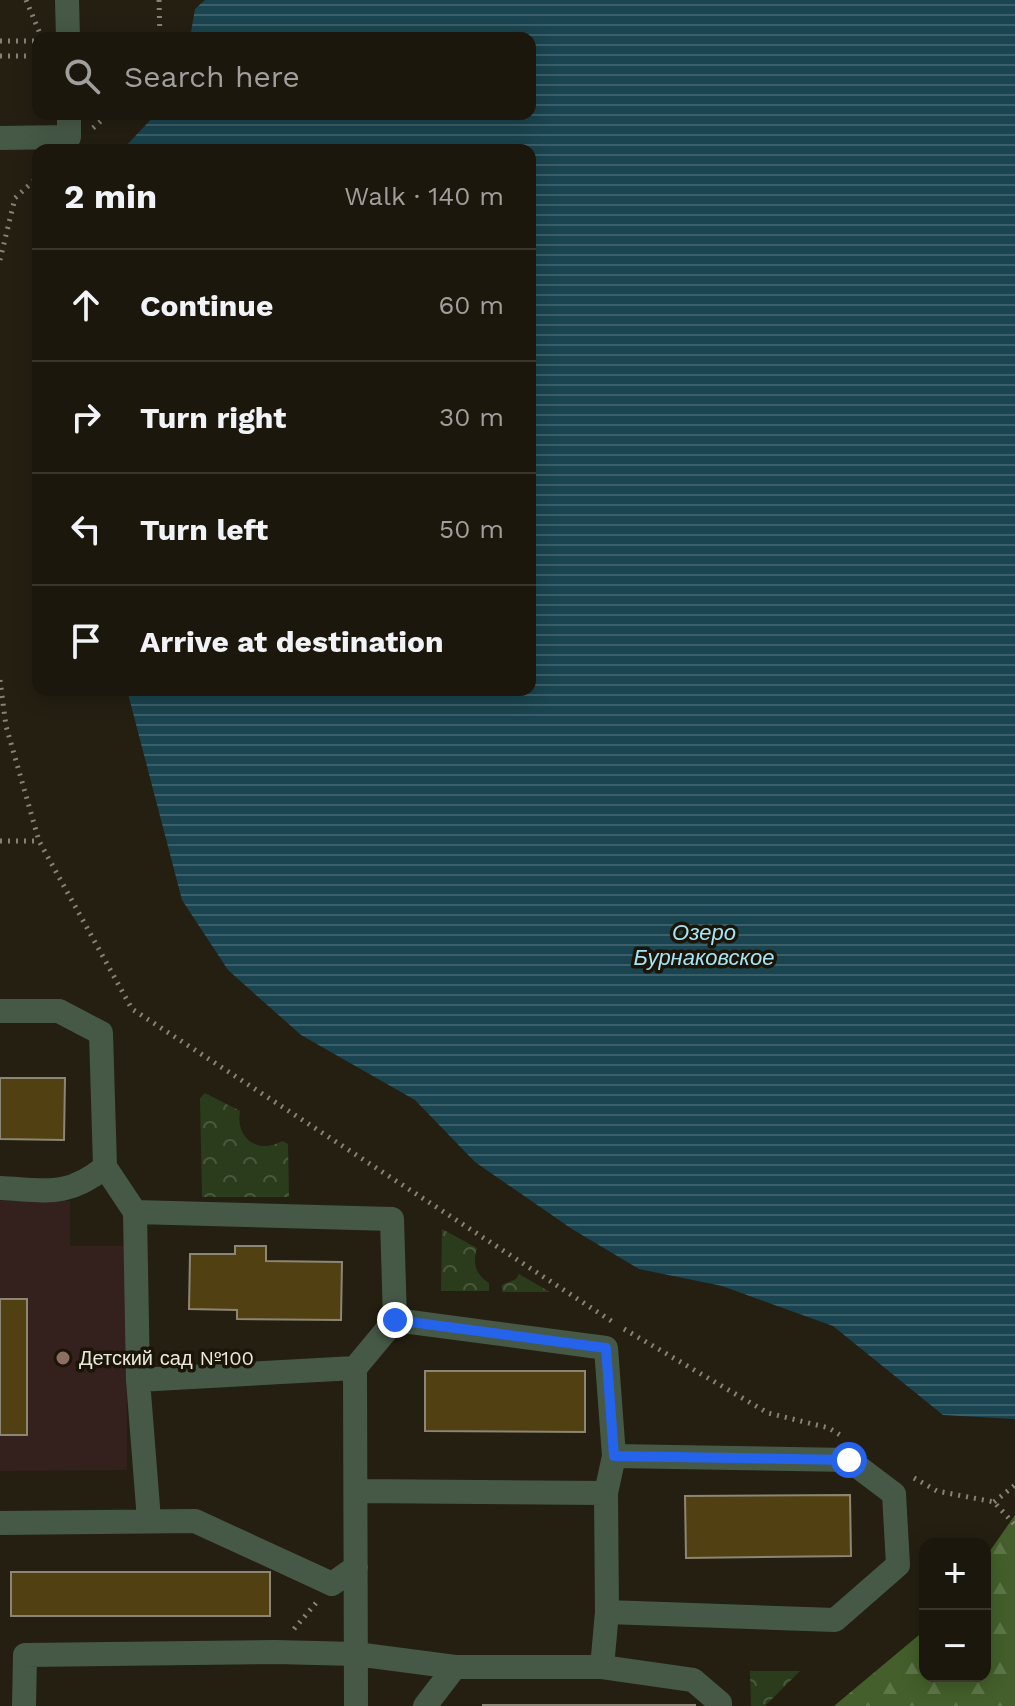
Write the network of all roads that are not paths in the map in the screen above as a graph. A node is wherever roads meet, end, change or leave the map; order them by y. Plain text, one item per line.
1 (67, 0) edge
2 (68, 32) edge
3 (69, 120) edge
4 (0, 138) edge
5 (0, 1011) edge
6 (105, 1167) junction
7 (0, 1188) edge
8 (135, 1212) junction
9 (395, 1320) junction
10 (355, 1368) junction
11 (138, 1380) junction
12 (614, 1456) junction
13 (356, 1491) junction
14 (606, 1493) junction
15 (149, 1520) junction
16 (0, 1523) edge
17 (356, 1567) junction
18 (607, 1612) junction
19 (356, 1654) junction
20 (455, 1667) junction
21 (602, 1667) junction
22 (24, 1706) edge
23 (356, 1706) edge
24 (425, 1706) edge
25 (720, 1706) edge

1 - 2 lane
3 - 4 lane
5 - 6 lane
6 - 7 lane
6 - 8 lane
8 - 9 lane
8 - 11 lane
9 - 10 lane
9 - 12 lane
10 - 11 lane
10 - 13 lane
11 - 15 lane
12 - 14 lane
12 - 18 lane
13 - 14 lane
13 - 17 lane
14 - 18 lane
15 - 16 lane
15 - 17 lane
17 - 19 lane
18 - 21 lane
19 - 20 lane
19 - 22 lane
19 - 23 lane
20 - 21 lane
20 - 24 lane
21 - 25 lane

